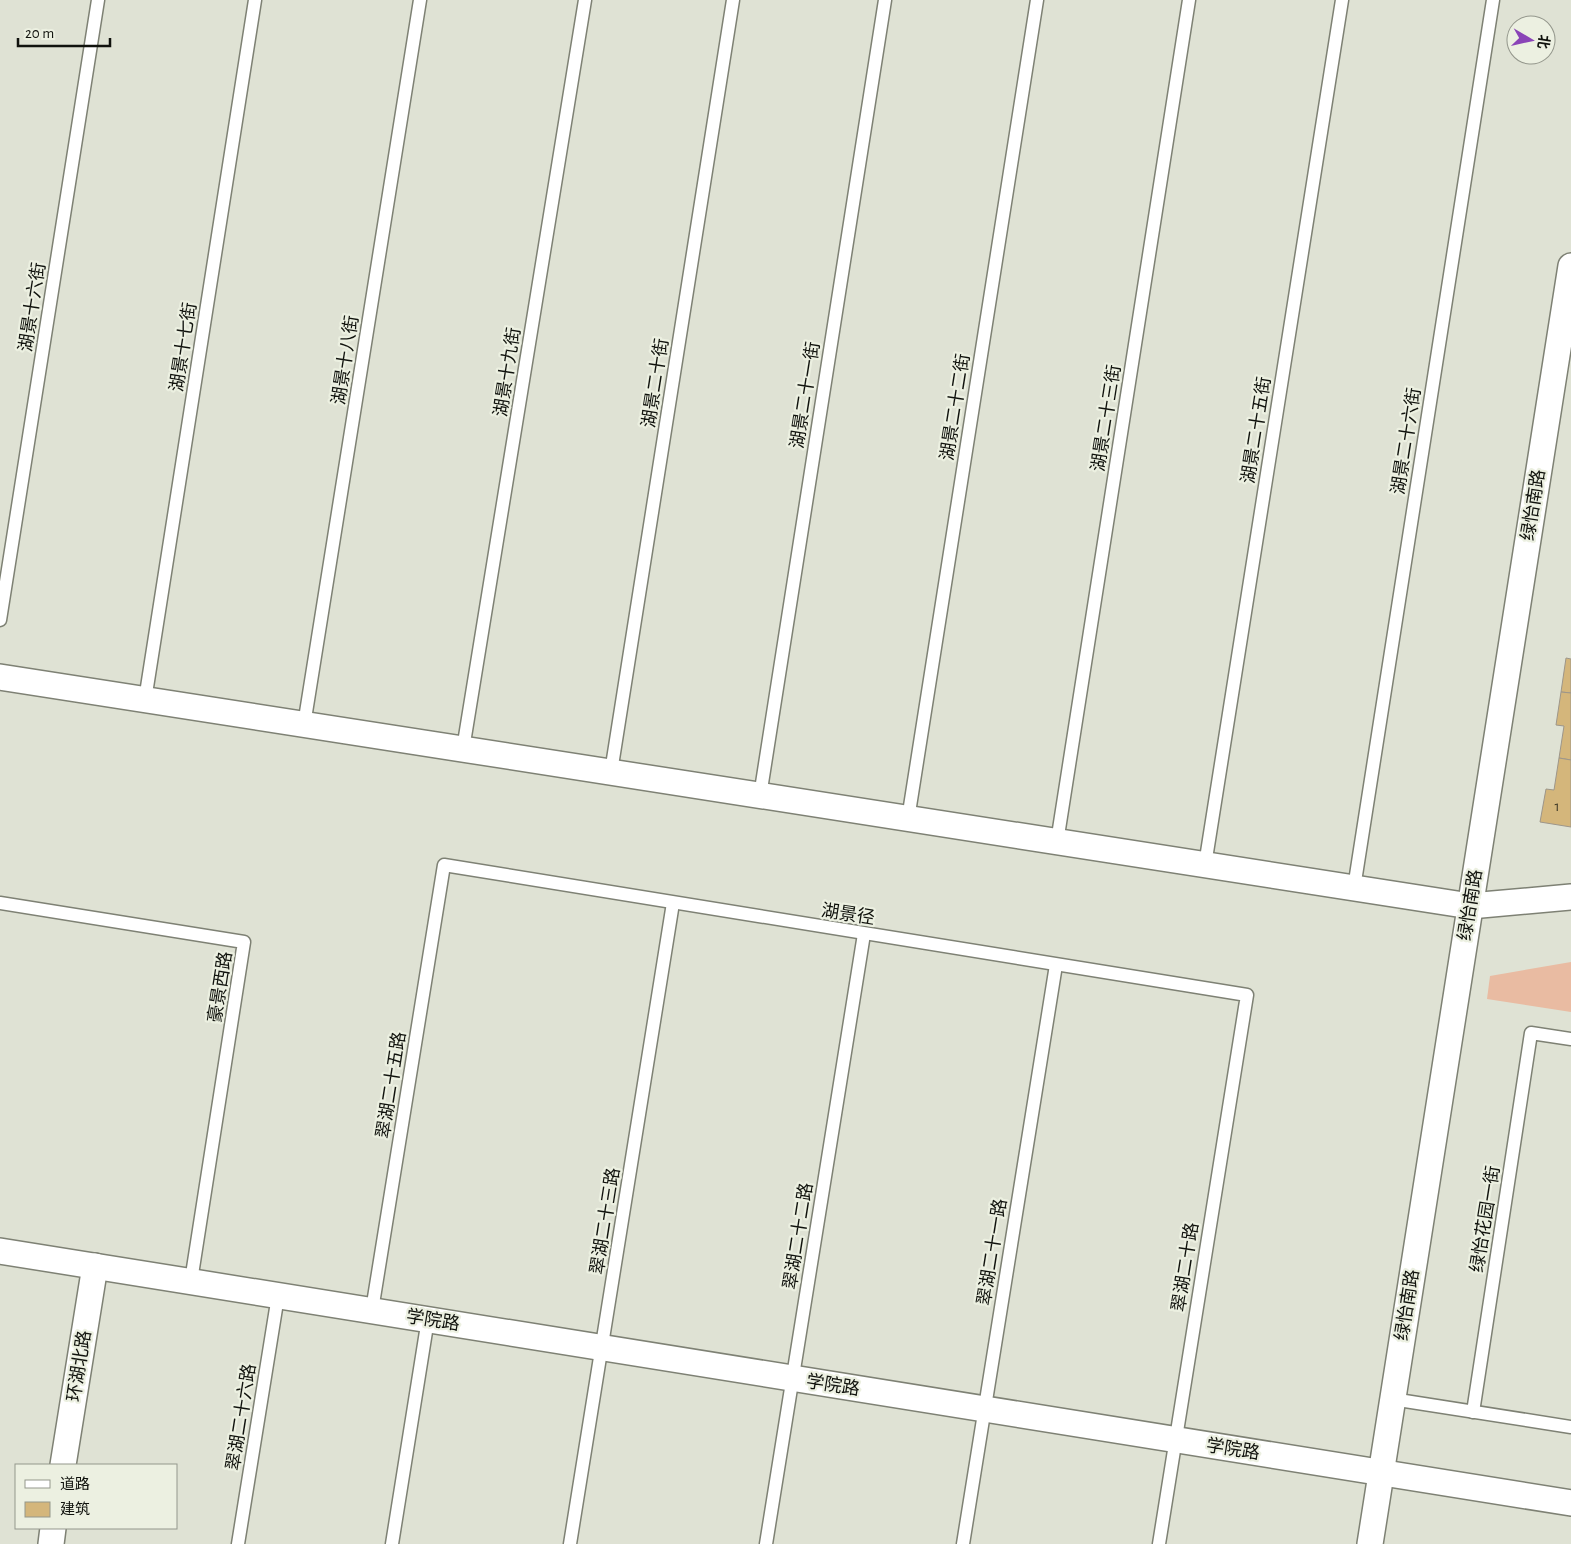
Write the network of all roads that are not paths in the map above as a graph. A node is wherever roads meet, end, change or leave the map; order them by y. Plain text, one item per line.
1 (98, 0) edge
2 (255, 0) edge
3 (420, 0) edge
4 (585, 0) edge
5 (733, 0) edge
6 (885, 0) edge
7 (1037, 0) edge
8 (1190, 0) edge
9 (1342, 0) edge
10 (1493, 0) edge
11 (1571, 266) edge
12 (0, 620) edge
13 (0, 678) edge
14 (145, 700) junction
15 (304, 725) junction
16 (463, 749) junction
17 (611, 772) junction
18 (760, 796) junction
19 (908, 819) junction
20 (1057, 842) junction
21 (444, 865) joint
22 (1205, 865) junction
23 (1354, 888) junction
24 (1571, 897) edge
25 (0, 903) edge
26 (673, 903) junction
27 (1470, 906) junction
28 (864, 934) junction
29 (1056, 965) junction
30 (1247, 995) joint
31 (1571, 1039) edge
32 (0, 1251) edge
33 (95, 1266) junction
34 (191, 1281) junction
35 (278, 1296) junction
36 (372, 1310) junction
37 (428, 1319) junction
38 (602, 1347) junction
39 (793, 1378) junction
40 (1392, 1399) junction
41 (984, 1409) junction
42 (1473, 1412) junction
43 (1571, 1427) edge
44 (1175, 1440) junction
45 (63, 1464) edge
46 (1381, 1473) junction
47 (1571, 1503) edge
48 (53, 1529) edge
49 (51, 1544) edge
50 (238, 1544) edge
51 (392, 1544) edge
52 (570, 1544) edge
53 (766, 1544) edge
54 (963, 1544) edge
55 (1159, 1544) edge
56 (1370, 1544) edge

1 - 12 lane, 湖景十六街
2 - 14 lane, 湖景十七街
3 - 15 lane, 湖景十八街
4 - 16 lane, 湖景十九街
5 - 17 lane, 湖景二十街
6 - 18 lane, 湖景二十一街
7 - 19 lane, 湖景二十二街
8 - 20 lane, 湖景二十三街
9 - 22 lane, 湖景二十五街
10 - 23 lane, 湖景二十六街
11 - 27 street, 绿怡南路
13 - 14 street
14 - 15 street
15 - 16 street
16 - 17 street
17 - 18 street
18 - 19 street
19 - 20 street
20 - 22 street
21 - 26 lane, 湖景径
21 - 36 lane, 翠湖二十五路
22 - 23 street
23 - 27 street
24 - 27 street
25 - 34 lane, 豪景西路
26 - 28 lane, 湖景径
26 - 38 lane, 翠湖二十三路
27 - 40 street, 绿怡南路
28 - 29 lane, 湖景径
28 - 39 lane, 翠湖二十二路
29 - 30 lane, 湖景径
29 - 41 lane, 翠湖二十一路
30 - 44 lane, 翠湖二十路
31 - 42 lane, 绿怡花园一街
32 - 33 street, 学院路
33 - 34 street, 学院路
33 - 45 street, 环湖北路
34 - 35 street, 学院路
35 - 36 street, 学院路
35 - 50 lane, 翠湖二十六路
36 - 37 street, 学院路
37 - 38 street, 学院路
37 - 51 lane
38 - 39 street, 学院路
38 - 52 lane, 翠湖二十三路
39 - 41 street, 学院路
39 - 53 lane, 翠湖二十二路
40 - 42 lane
40 - 46 street, 绿怡南路
41 - 44 street, 学院路
41 - 54 lane, 翠湖二十一路
42 - 43 lane
44 - 46 street, 学院路
44 - 55 lane, 翠湖二十路
46 - 47 street, 学院路
46 - 56 street, 绿怡南路
48 - 49 street

